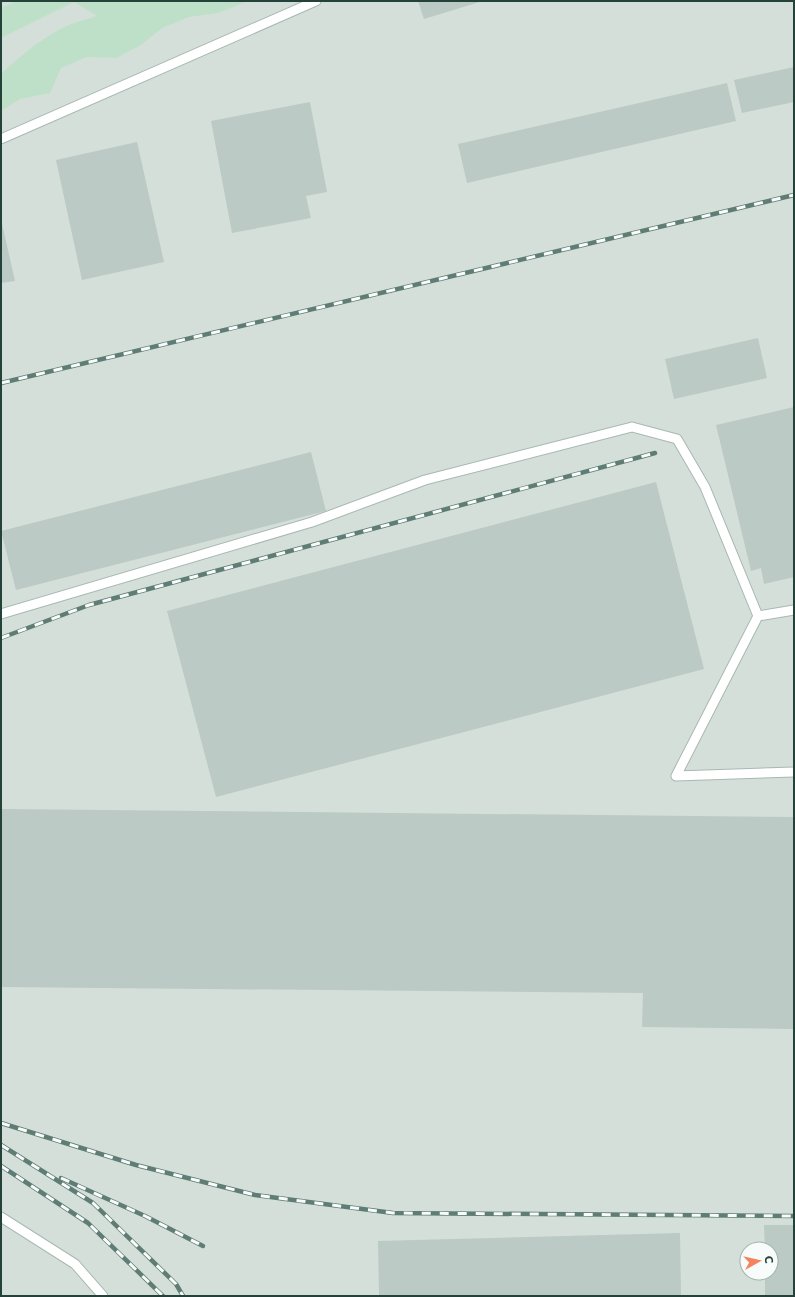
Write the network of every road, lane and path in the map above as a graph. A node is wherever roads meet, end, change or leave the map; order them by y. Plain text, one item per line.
1 (316, 1) edge
2 (1, 139) edge
3 (794, 610) edge
4 (1, 614) edge
5 (758, 616) junction
6 (794, 772) edge
7 (1, 1217) edge
8 (103, 1296) edge

1 - 2 lane
3 - 5 lane
4 - 5 lane
5 - 6 lane
7 - 8 lane

